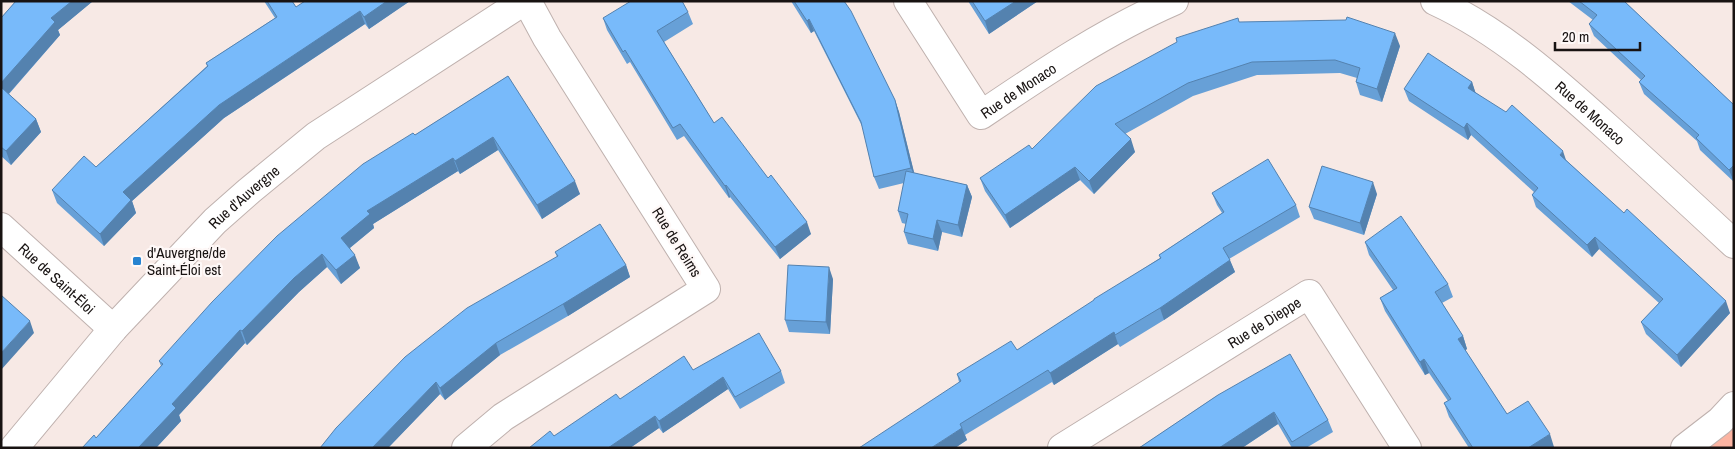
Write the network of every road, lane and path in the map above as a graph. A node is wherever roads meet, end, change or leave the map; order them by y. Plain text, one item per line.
1 (526, 1) edge
2 (908, 1) edge
3 (1174, 1) edge
4 (1434, 1) edge
5 (1, 227) edge
6 (1734, 244) edge
7 (113, 329) junction
8 (1734, 406) edge
9 (14, 448) edge
10 (466, 448) edge
11 (1062, 448) edge
12 (1407, 448) edge
13 (1685, 448) edge

1 - 7 street, Rue d'Auvergne
1 - 10 street, Rue de Reims
2 - 3 street, Rue de Monaco
4 - 6 street, Rue de Monaco
5 - 7 street, Rue de Saint-Éloi
7 - 9 street, Rue d'Auvergne
8 - 13 street
11 - 12 street, Rue de Dieppe

